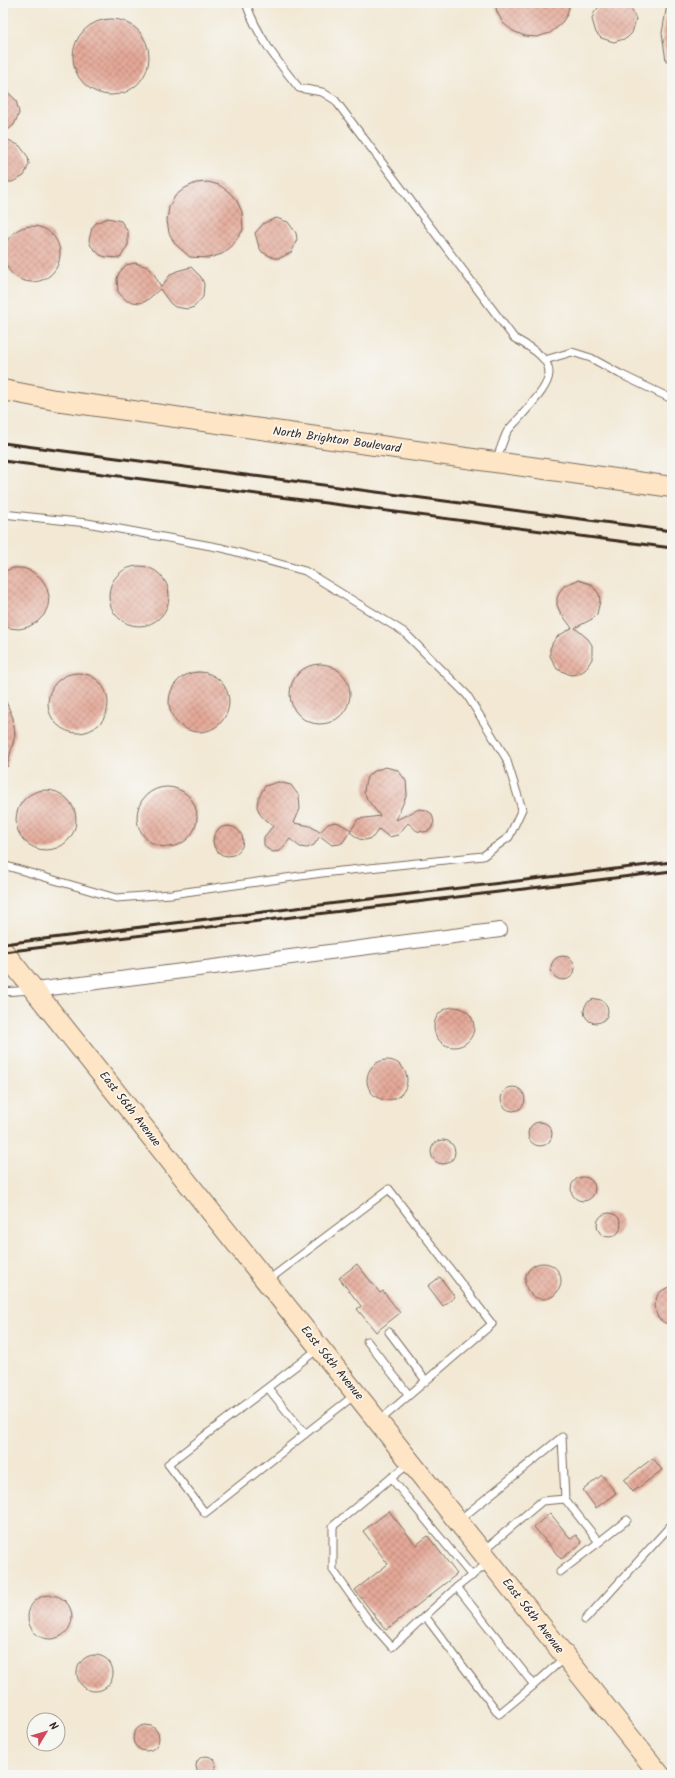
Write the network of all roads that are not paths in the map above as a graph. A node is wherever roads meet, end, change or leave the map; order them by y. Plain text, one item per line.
1 (246, 3) edge
2 (545, 360) junction
3 (3, 390) edge
4 (672, 399) edge
5 (496, 462) junction
6 (672, 487) edge
7 (3, 514) edge
8 (3, 865) edge
9 (500, 930) dead end
10 (3, 950) edge
11 (35, 990) junction
12 (3, 992) edge
13 (267, 1281) junction
14 (389, 1332) dead end
15 (367, 1341) dead end
16 (320, 1348) junction
17 (426, 1381) junction
18 (268, 1388) junction
19 (356, 1394) junction
20 (409, 1395) junction
21 (378, 1421) junction
22 (305, 1434) junction
23 (411, 1462) junction
24 (392, 1478) junction
25 (565, 1499) junction
26 (627, 1520) dead end
27 (458, 1521) junction
28 (672, 1524) edge
29 (599, 1542) junction
30 (486, 1557) junction
31 (560, 1572) dead end
32 (472, 1576) junction
33 (458, 1587) junction
34 (425, 1616) junction
35 (585, 1620) dead end
36 (565, 1656) junction
37 (534, 1685) junction
38 (660, 1775) edge

1 - 2 lane
2 - 4 lane
2 - 5 lane
3 - 5 main road, North Brighton Boulevard
5 - 6 main road, North Brighton Boulevard
7 - 8 lane
9 - 11 street
10 - 11 main road, East 56th Avenue
11 - 12 lane
11 - 13 main road, East 56th Avenue
13 - 16 main road, East 56th Avenue
13 - 17 lane
14 - 17 lane
15 - 20 lane
16 - 18 lane
16 - 19 main road, East 56th Avenue
17 - 20 lane
18 - 22 lane
18 - 22 lane
19 - 21 main road, East 56th Avenue
19 - 22 lane
20 - 21 lane
21 - 23 main road, East 56th Avenue
23 - 24 lane
23 - 27 main road, East 56th Avenue
24 - 32 lane
24 - 34 lane
25 - 27 lane
25 - 29 lane
25 - 30 lane
26 - 29 lane
27 - 30 main road, East 56th Avenue
28 - 35 lane
29 - 31 lane
30 - 32 lane
30 - 36 main road, East 56th Avenue
32 - 33 lane
33 - 34 lane
33 - 37 lane
34 - 37 lane
36 - 37 lane
36 - 38 main road, East 56th Avenue

